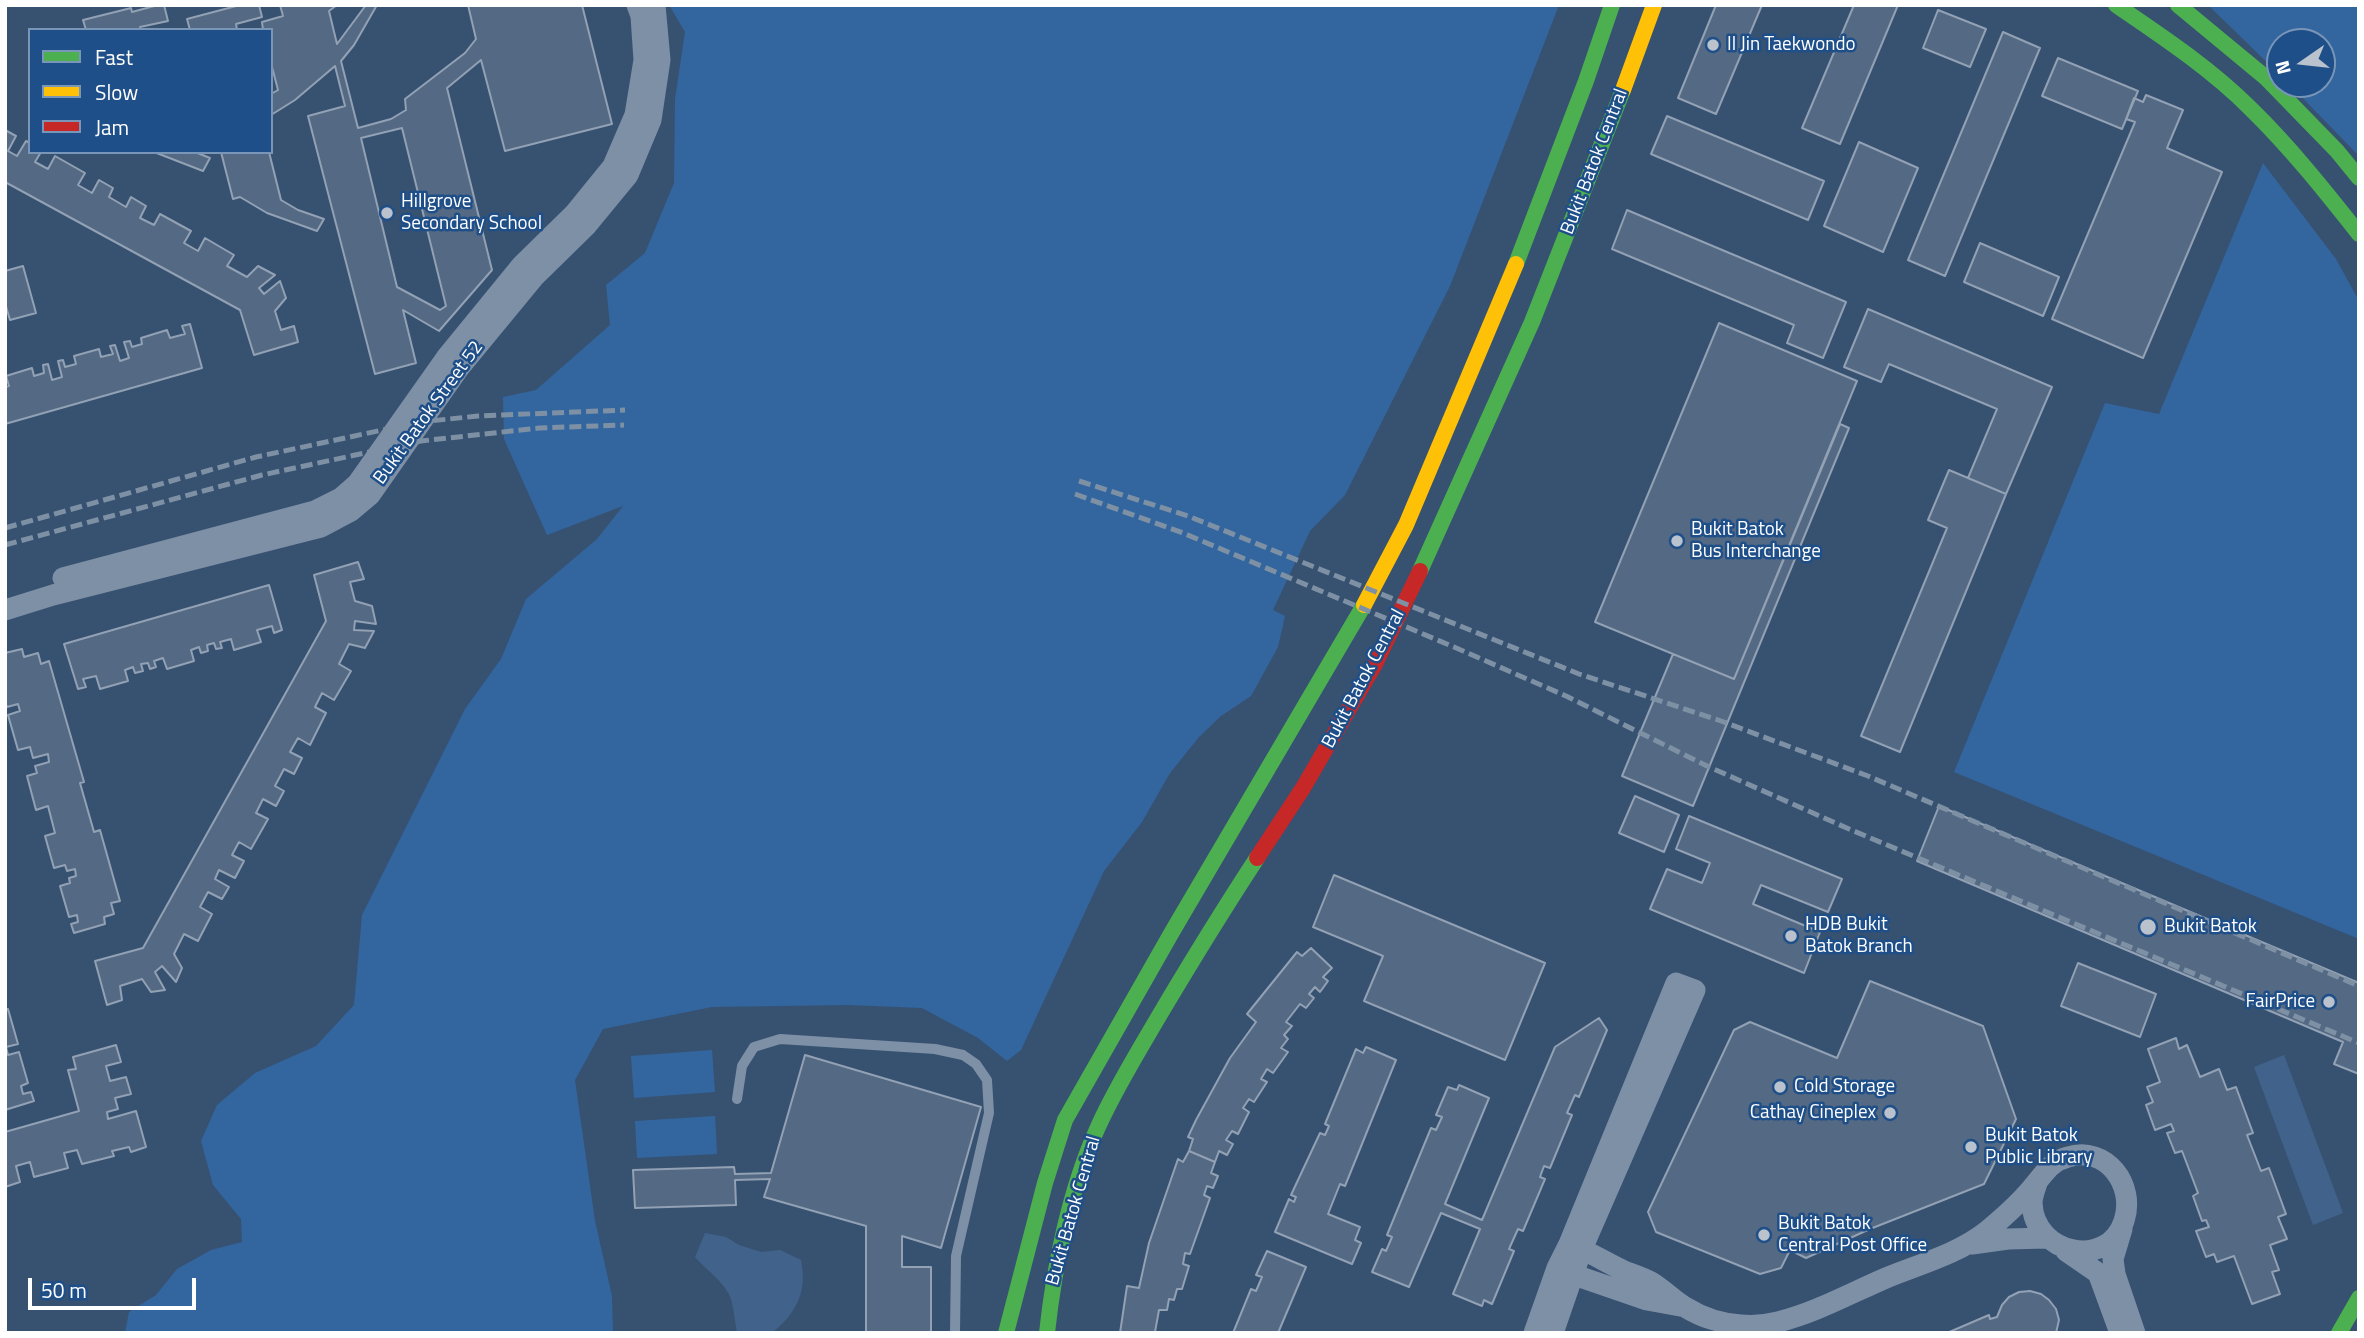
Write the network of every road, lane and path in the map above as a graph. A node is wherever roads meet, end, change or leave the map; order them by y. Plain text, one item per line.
1 (637, 5) edge
2 (655, 5) edge
3 (1612, 5) edge
4 (1654, 5) edge
5 (2116, 5) edge
6 (2178, 5) edge
7 (2359, 178) edge
8 (2359, 234) edge
9 (5, 595) edge
10 (5, 610) edge
11 (1685, 986) dead end
12 (737, 1099) dead end
13 (2036, 1182) junction
14 (2123, 1224) junction
15 (2051, 1241) junction
16 (1969, 1244) junction
17 (1576, 1247) junction
18 (1564, 1271) junction
19 (2359, 1298) edge
20 (1685, 1307) junction
21 (954, 1333) edge
22 (1006, 1333) edge
23 (1046, 1333) edge
24 (1534, 1333) edge
25 (1553, 1333) edge
26 (2120, 1333) edge
27 (2135, 1333) edge
28 (2339, 1333) edge

1 - 9 street, Bukit Batok Street 52
2 - 10 street, Bukit Batok Street 52
3 - 22 main road, Bukit Batok Central
4 - 23 main road, Bukit Batok Central
5 - 8 main road
6 - 7 main road
11 - 17 street
12 - 21 lane
13 - 14 street
13 - 15 street
13 - 16 street
14 - 15 street
14 - 27 street
15 - 16 street
15 - 26 street
16 - 20 street
17 - 18 street
17 - 20 street
18 - 20 street
18 - 24 street
18 - 25 street
19 - 28 main road

